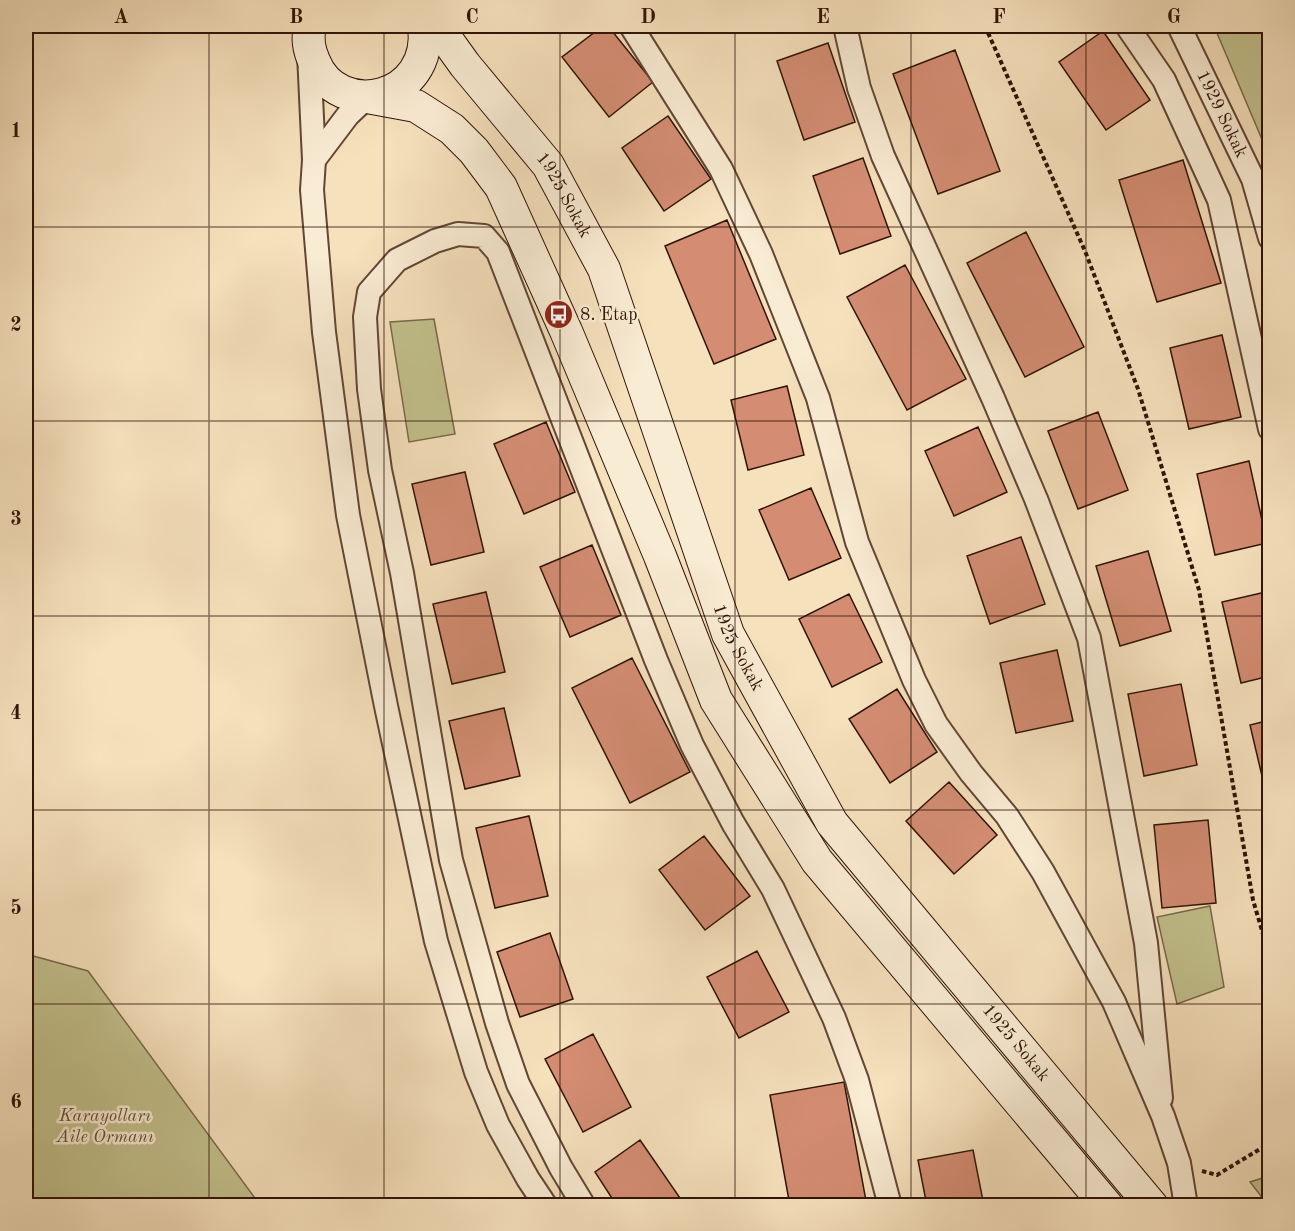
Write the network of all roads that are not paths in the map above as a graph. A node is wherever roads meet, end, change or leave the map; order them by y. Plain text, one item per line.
1 (424, 26) edge
2 (437, 26) edge
3 (631, 26) edge
4 (845, 26) edge
5 (1126, 26) edge
6 (1179, 26) edge
7 (303, 33) edge
8 (367, 97) junction
9 (314, 160) junction
10 (1269, 238) edge
11 (599, 411) junction
12 (564, 422) junction
13 (1269, 429) edge
14 (1163, 1116) junction
15 (546, 1206) edge
16 (584, 1206) edge
17 (890, 1206) edge
18 (1107, 1206) edge
19 (1152, 1206) edge
20 (1186, 1206) edge

1 - 8 main road
2 - 19 main road, 1925 Sokak
3 - 14 street
4 - 14 street
5 - 13 street
6 - 10 street, 1929 Sokak
7 - 8 main road, 1925 Sokak
7 - 9 street
8 - 9 street
8 - 11 main road, 1925 Sokak
9 - 15 street
11 - 12 street
11 - 18 main road, 1925 Sokak
12 - 16 street
12 - 17 street
14 - 20 street

